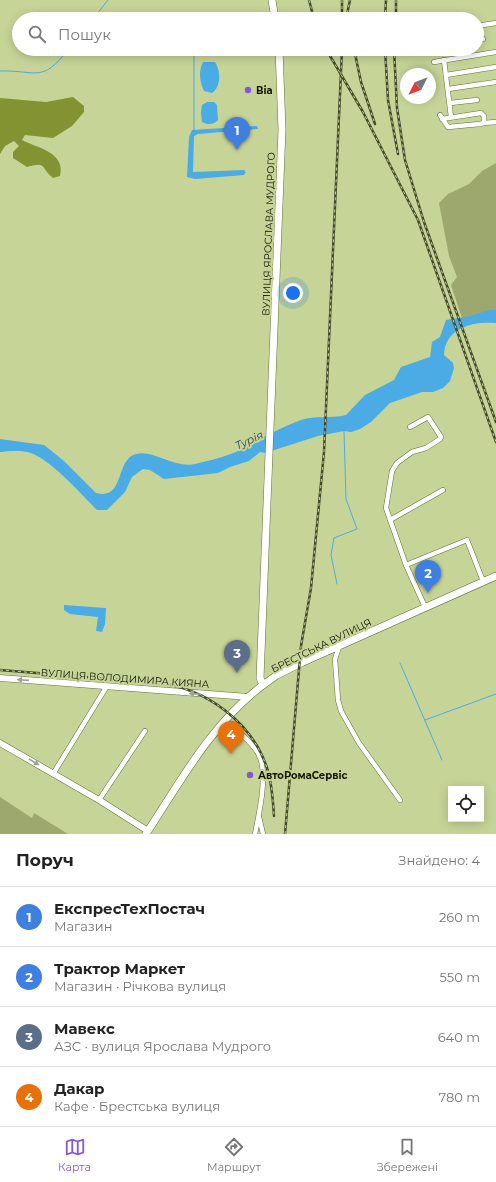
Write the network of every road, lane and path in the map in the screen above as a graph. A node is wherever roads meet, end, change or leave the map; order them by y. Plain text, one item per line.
1 (272, 0) edge
2 (274, 12) edge
3 (496, 23) edge
4 (484, 25) edge
5 (496, 52) edge
6 (484, 54) edge
7 (279, 56) edge
8 (470, 56) edge
9 (444, 60) junction
10 (434, 62) dead end
11 (496, 67) edge
12 (446, 75) junction
13 (496, 82) edge
14 (448, 89) junction
15 (477, 100) dead end
16 (450, 103) junction
17 (451, 117) junction
18 (496, 122) edge
19 (484, 123) junction
20 (410, 427) dead end
21 (443, 490) dead end
22 (390, 520) junction
23 (406, 565) junction
24 (496, 576) edge
25 (483, 581) junction
26 (425, 607) junction
27 (339, 647) junction
28 (0, 678) edge
29 (263, 685) junction
30 (107, 686) junction
31 (248, 697) junction
32 (224, 721) junction
33 (145, 731) dead end
34 (0, 743) edge
35 (54, 774) junction
36 (99, 800) junction
37 (400, 800) dead end
38 (258, 816) junction
39 (147, 833) edge
40 (255, 834) edge
41 (263, 834) edge

1 - 2 main road
3 - 4 street
5 - 6 street
7 - 29 main road, ВУЛИЦЯ ЯРОСЛАВА МУДРОГО
8 - 9 street
9 - 10 street
9 - 12 street
11 - 12 street
12 - 14 street
13 - 14 street
14 - 16 street
15 - 16 street
16 - 17 street
17 - 19 street
17 - 19 street
18 - 19 street
20 - 22 street
21 - 22 street
22 - 23 street
23 - 25 street
23 - 26 street
24 - 25 main road, БРЕСТСЬКА ВУЛИЦЯ
25 - 26 main road, БРЕСТСЬКА ВУЛИЦЯ
26 - 27 main road, БРЕСТСЬКА ВУЛИЦЯ
27 - 29 main road, БРЕСТСЬКА ВУЛИЦЯ
27 - 37 street
30 -> 28 main road, ВУЛИЦЯ ВОЛОДИМИРА КИЯНА
29 - 31 main road, БРЕСТСЬКА ВУЛИЦЯ
31 -> 30 main road, ВУЛИЦЯ ВОЛОДИМИРА КИЯНА
30 - 35 street
31 - 32 main road, БРЕСТСЬКА ВУЛИЦЯ
32 - 38 street
32 - 39 main road, БРЕСТСЬКА ВУЛИЦЯ
33 - 36 street
34 -> 35 main road
35 - 36 main road
36 - 39 main road
38 - 40 street
38 - 41 street

